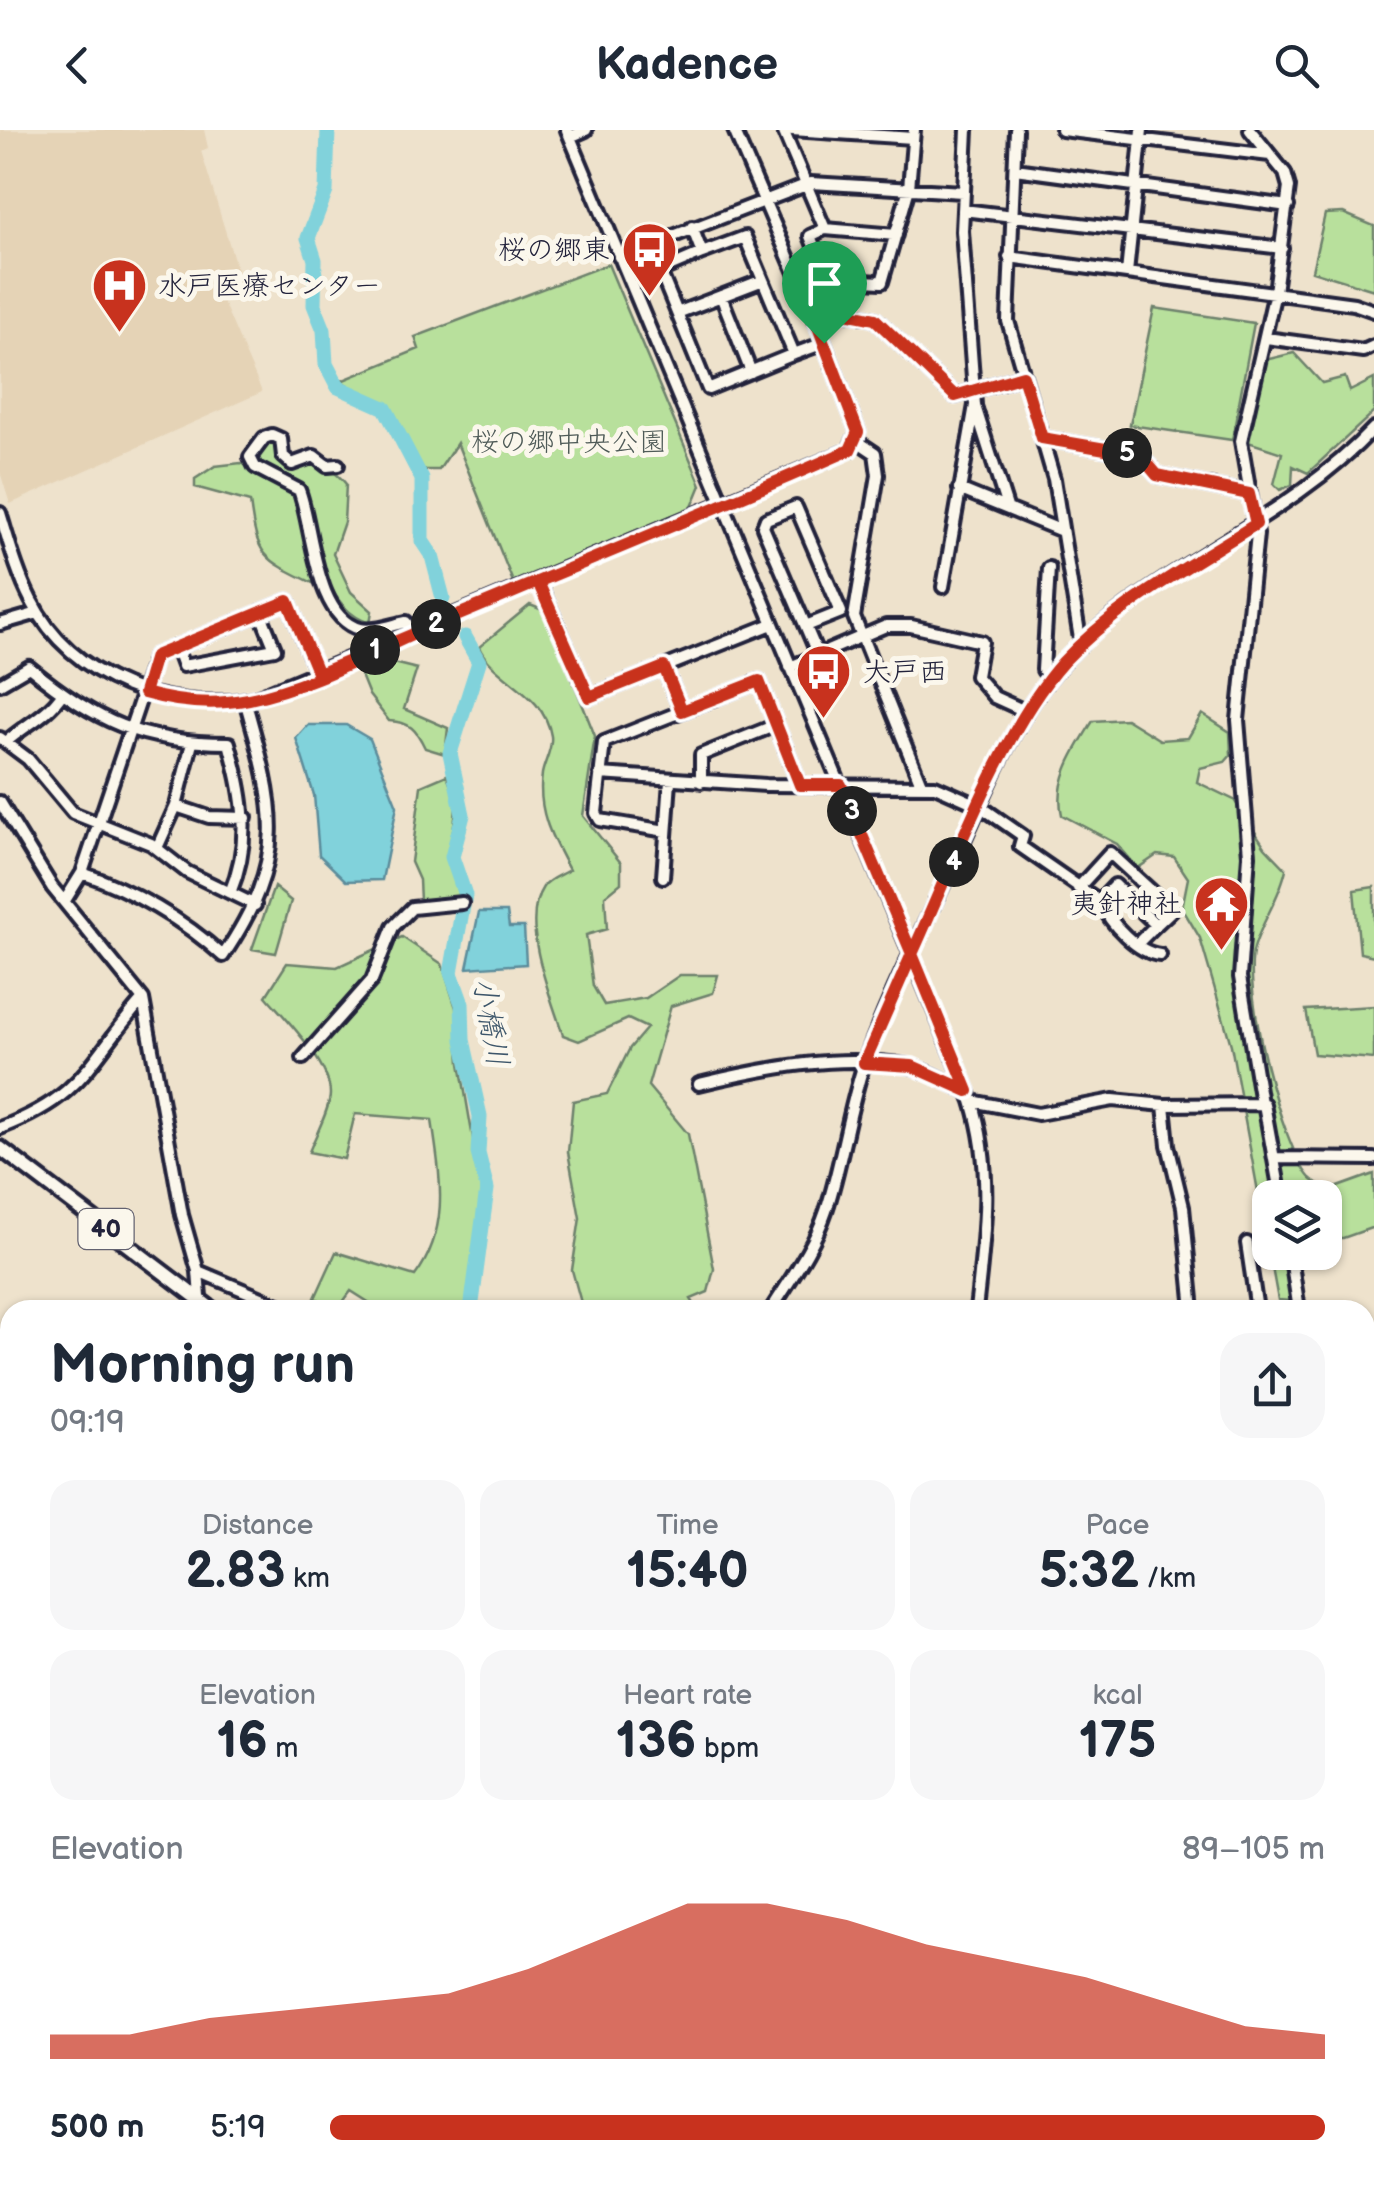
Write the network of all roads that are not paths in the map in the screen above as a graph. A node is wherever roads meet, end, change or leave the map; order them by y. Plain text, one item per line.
1 (586, 130) edge
2 (734, 130) edge
3 (783, 130) edge
4 (792, 130) edge
5 (967, 130) edge
6 (1016, 130) edge
7 (1062, 130) edge
8 (1250, 130) edge
9 (568, 133) edge
10 (914, 134) edge
11 (1142, 136) edge
12 (1270, 155) junction
13 (1015, 169) junction
14 (806, 184) junction
15 (1139, 185) junction
16 (910, 188) junction
17 (963, 192) junction
18 (763, 198) junction
19 (1288, 206) junction
20 (962, 210) junction
21 (1012, 212) junction
22 (692, 227) junction
23 (1133, 228) junction
24 (826, 229) junction
25 (896, 235) junction
26 (1282, 248) junction
27 (702, 253) junction
28 (619, 257) junction
29 (1009, 258) junction
30 (1127, 273) junction
31 (762, 280) junction
32 (830, 284) junction
33 (1275, 292) junction
34 (721, 296) junction
35 (1374, 311) edge
36 (841, 312) junction
37 (677, 313) junction
38 (817, 324) junction
39 (1266, 338) junction
40 (824, 343) junction
41 (1374, 346) edge
42 (794, 354) junction
43 (751, 372) junction
44 (1023, 376) junction
45 (975, 390) junction
46 (975, 405) junction
47 (1374, 428) edge
48 (1042, 438) junction
49 (857, 442) junction
50 (338, 465) dead end
51 (959, 489) junction
52 (1249, 494) junction
53 (722, 506) junction
54 (1007, 507) junction
55 (0, 513) edge
56 (1256, 524) junction
57 (1062, 531) junction
58 (1049, 568) dead end
59 (538, 582) junction
60 (943, 587) dead end
61 (38, 612) junction
62 (260, 612) junction
63 (0, 624) edge
64 (772, 624) junction
65 (806, 626) junction
66 (412, 634) junction
67 (862, 636) junction
68 (1080, 644) junction
69 (176, 647) junction
70 (818, 655) junction
71 (790, 666) junction
72 (664, 667) junction
73 (318, 674) junction
74 (1050, 678) junction
75 (0, 684) edge
76 (144, 693) junction
77 (62, 694) junction
78 (245, 700) junction
79 (682, 711) junction
80 (1027, 712) junction
81 (776, 725) junction
82 (130, 731) junction
83 (3, 740) edge
84 (192, 743) junction
85 (600, 774) junction
86 (670, 781) junction
87 (700, 782) junction
88 (921, 784) junction
89 (800, 785) junction
90 (841, 785) junction
91 (0, 802) edge
92 (176, 806) junction
93 (980, 806) junction
94 (246, 818) junction
95 (99, 824) junction
96 (666, 831) junction
97 (157, 848) junction
98 (82, 873) junction
99 (662, 877) dead end
100 (1078, 888) junction
101 (230, 893) junction
102 (64, 902) junction
103 (1100, 902) junction
104 (462, 903) dead end
105 (255, 905) junction
106 (1156, 925) junction
107 (1137, 944) junction
108 (912, 954) junction
109 (1160, 954) dead end
110 (144, 999) junction
111 (303, 1058) dead end
112 (864, 1063) junction
113 (699, 1084) dead end
114 (970, 1096) junction
115 (1260, 1104) junction
116 (1164, 1105) junction
117 (0, 1128) edge
118 (0, 1148) edge
119 (1274, 1158) junction
120 (1374, 1159) edge
121 (1278, 1180) edge
122 (1248, 1243) dead end
123 (1293, 1270) edge
124 (198, 1271) junction
125 (191, 1300) edge
126 (200, 1300) edge
127 (266, 1300) edge
128 (777, 1300) edge
129 (977, 1300) edge
130 (1192, 1300) edge
131 (1255, 1300) edge
132 (1297, 1300) edge

1 - 9 street
2 - 18 street
3 - 14 street
4 - 10 street
5 - 17 street
6 - 13 street
7 - 11 street
8 - 12 street
9 - 28 street
10 - 16 street
11 - 12 street
11 - 15 street
12 - 19 street
13 - 15 street
13 - 21 street
14 - 16 street
14 - 18 street
14 - 24 street
15 - 19 street
15 - 23 street
16 - 17 street
16 - 25 street
17 - 20 street
18 - 22 street
18 - 38 street
19 - 26 street
20 - 21 street
20 - 45 street
21 - 23 street
21 - 29 street
22 - 27 street
22 - 28 street
23 - 26 street
23 - 30 street
24 - 25 street
24 - 32 street
25 - 32 street
26 - 33 street
27 - 31 street
27 - 37 street
28 - 53 street
29 - 30 street
29 - 44 street
30 - 33 street
31 - 34 street
31 - 42 street
32 - 36 street
33 - 35 street
33 - 39 street
34 - 37 street
34 - 43 street
36 - 38 street
36 - 45 street
37 - 43 street
38 - 40 street
39 - 41 street
39 - 52 street
40 - 42 street
40 - 49 street
42 - 43 street
44 - 45 street
44 - 48 street
45 - 46 street
46 - 51 street
46 - 54 street
47 - 56 street
48 - 52 street
48 - 57 street
49 - 53 street
49 - 67 street
50 - 66 street
51 - 54 street
51 - 60 street
52 - 56 street
53 - 59 street
53 - 64 street
54 - 57 street
55 - 61 street
56 - 68 street
56 - 115 street
57 - 68 street
58 - 74 street
59 - 66 street
59 - 72 street
61 - 63 street
61 - 76 street
62 - 69 street
62 - 69 street
62 - 73 street
64 - 71 street
64 - 72 street
65 - 65 street
65 - 70 street
66 - 73 street
67 - 70 street
67 - 80 street
67 - 88 street
68 - 74 street
69 - 76 street
70 - 71 street
71 - 90 street
72 - 79 street
73 - 78 street
74 - 80 street
75 - 77 street
76 - 78 street
76 - 82 street
77 - 82 street
77 - 83 street
78 - 105 street
79 - 81 street
79 - 85 street
80 - 93 street
81 - 87 street
81 - 89 street
82 - 84 street
82 - 95 street
83 - 95 street
84 - 92 street
84 - 94 street
85 - 86 street
85 - 96 street
86 - 87 street
86 - 96 street
87 - 89 street
88 - 90 street
88 - 93 street
89 - 90 street
90 - 108 street
91 - 102 street
92 - 94 street
92 - 97 street
93 - 100 street
93 - 108 street
94 - 101 street
95 - 97 street
95 - 98 street
96 - 99 street
97 - 101 street
98 - 102 street
98 - 105 street
100 - 103 street
100 - 106 street
101 - 105 street
102 - 110 street
103 - 106 street
103 - 107 street
104 - 111 street
106 - 107 street
107 - 109 street
108 - 112 street
108 - 114 street
110 - 117 street
110 - 124 street
112 - 113 street
112 - 114 street
112 - 128 street
114 - 116 street
114 - 129 street
115 - 116 street
115 - 119 street
116 - 130 street
118 - 125 main road, 40
119 - 120 street
119 - 121 street
122 - 131 street
123 - 132 street
124 - 126 street
124 - 127 street

